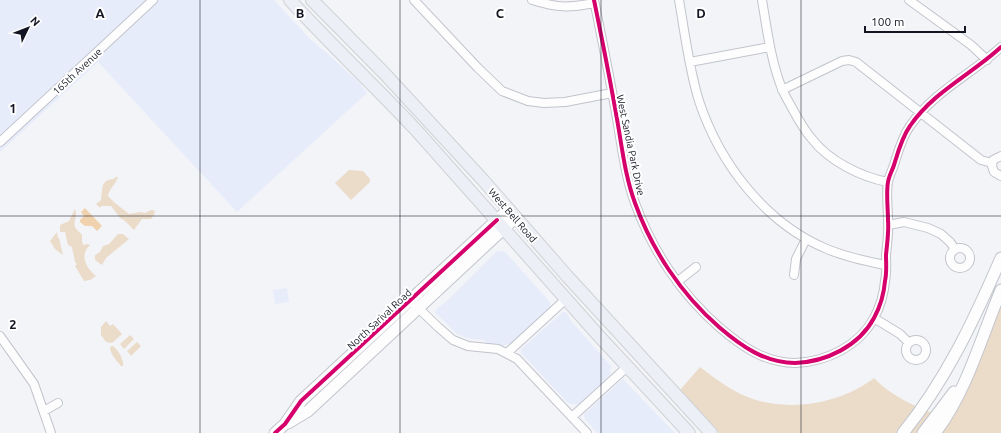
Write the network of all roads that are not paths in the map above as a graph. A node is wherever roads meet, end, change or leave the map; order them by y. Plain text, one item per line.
1 (153, 0) edge
2 (290, 0) edge
3 (312, 0) edge
4 (414, 0) edge
5 (532, 0) edge
6 (679, 0) edge
7 (762, 0) edge
8 (909, 0) edge
9 (594, 2) edge
10 (770, 47) junction
11 (1001, 47) edge
12 (987, 60) junction
13 (690, 62) junction
14 (384, 73) junction
15 (373, 85) junction
16 (782, 90) junction
17 (612, 93) junction
18 (920, 112) junction
19 (0, 142) edge
20 (1001, 156) edge
21 (992, 163) junction
22 (1001, 176) edge
23 (888, 182) junction
24 (512, 213) junction
25 (500, 224) junction
26 (888, 225) junction
27 (806, 239) junction
28 (955, 249) dead end
29 (1001, 258) edge
30 (886, 264) junction
31 (696, 267) dead end
32 (794, 275) dead end
33 (678, 282) junction
34 (1001, 290) edge
35 (566, 299) junction
36 (410, 300) junction
37 (419, 308) junction
38 (581, 316) junction
39 (874, 318) junction
40 (0, 336) edge
41 (909, 343) dead end
42 (634, 350) junction
43 (507, 353) junction
44 (628, 366) junction
45 (965, 381) junction
46 (58, 403) dead end
47 (926, 403) junction
48 (684, 404) junction
49 (44, 411) junction
50 (939, 412) junction
51 (572, 417) junction
52 (285, 424) junction
53 (52, 433) edge
54 (275, 433) edge
55 (587, 433) edge
56 (689, 433) edge
57 (711, 433) edge
58 (902, 433) edge
59 (923, 433) edge
60 (935, 433) edge

1 - 19 street, 165th Avenue
2 - 15 main road, West Bell Road
3 - 14 main road, West Bell Road
4 - 17 street
5 - 9 street
6 - 13 street
7 - 10 street
8 - 12 street
9 - 17 street, West Sandia Park Drive
10 - 13 street
10 - 16 street
11 - 12 street
12 - 18 street
13 - 27 street
14 - 15 main road
14 - 24 main road, West Bell Road
15 - 25 main road, West Bell Road
16 - 18 street
16 - 23 street
17 - 33 street, West Sandia Park Drive
18 - 21 street
18 - 23 street
20 - 21 street
21 - 22 street
23 - 26 street, West Sandia Park Drive
24 - 25 main road, North Sarival Road
24 - 42 main road, West Bell Road
25 - 35 main road, West Bell Road
25 - 36 main road, North Sarival Road
25 - 37 main road, North Sarival Road
26 - 28 street
26 - 30 street, West Sandia Park Drive
27 - 30 street
27 - 32 street
29 - 47 main road
30 - 39 street, West Sandia Park Drive
31 - 33 street
33 - 39 street, West Sandia Park Drive
34 - 45 main road
35 - 38 main road, West Bell Road
35 - 43 street
36 - 37 street
36 - 52 main road, North Sarival Road
37 - 43 street
37 - 52 main road, North Sarival Road
38 - 42 main road
38 - 44 main road, West Bell Road
39 - 41 street
40 - 49 street
42 - 48 main road, West Bell Road
43 - 51 street
44 - 48 main road
44 - 51 street
44 - 56 main road, West Bell Road
45 - 50 main road
45 - 60 main road
46 - 49 street
47 - 50 main road
47 - 58 main road
48 - 57 main road, West Bell Road
49 - 53 street
50 - 59 main road
51 - 55 street
52 - 54 main road, North Sarival Road

